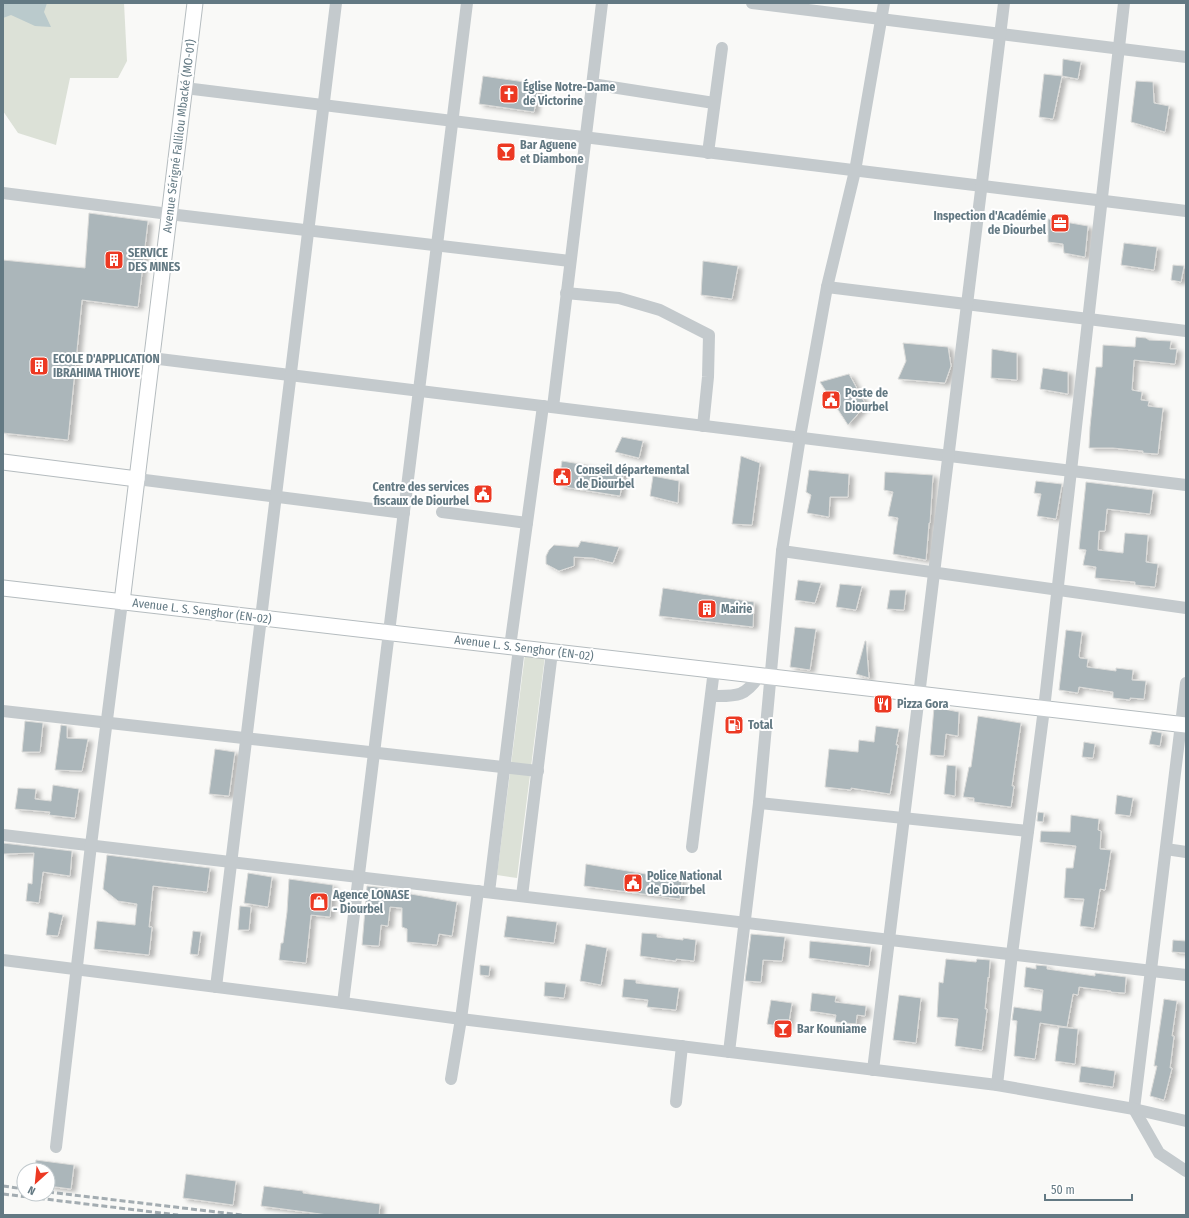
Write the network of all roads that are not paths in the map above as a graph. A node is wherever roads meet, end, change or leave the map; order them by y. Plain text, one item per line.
1 (195, 3) edge
2 (336, 3) edge
3 (467, 3) edge
4 (602, 3) edge
5 (752, 3) edge
6 (884, 3) edge
7 (1004, 3) edge
8 (1124, 3) edge
9 (797, 6) edge
10 (882, 19) junction
11 (1000, 34) junction
12 (722, 48) dead end
13 (1119, 49) junction
14 (1186, 57) edge
15 (592, 84) junction
16 (185, 88) junction
17 (714, 103) junction
18 (324, 105) junction
19 (452, 121) junction
20 (585, 137) junction
21 (708, 152) junction
22 (855, 171) junction
23 (981, 186) junction
24 (3, 193) edge
25 (1102, 201) junction
26 (1186, 212) edge
27 (169, 214) junction
28 (308, 231) junction
29 (437, 246) junction
30 (570, 261) junction
31 (827, 287) junction
32 (566, 293) junction
33 (967, 304) junction
34 (1088, 319) junction
35 (1186, 331) edge
36 (151, 358) junction
37 (291, 375) junction
38 (419, 391) junction
39 (548, 407) junction
40 (703, 426) junction
41 (800, 438) junction
42 (948, 456) junction
43 (3, 462) edge
44 (1071, 471) junction
45 (137, 479) junction
46 (1186, 485) edge
47 (276, 497) junction
48 (442, 512) dead end
49 (404, 513) junction
50 (528, 523) junction
51 (782, 551) junction
52 (934, 572) junction
53 (3, 588) edge
54 (1058, 590) junction
55 (122, 602) junction
56 (1186, 608) edge
57 (261, 618) junction
58 (389, 633) junction
59 (514, 647) junction
60 (552, 652) junction
61 (714, 670) junction
62 (765, 676) junction
63 (1186, 683) edge
64 (919, 694) junction
65 (711, 696) junction
66 (1044, 709) junction
67 (3, 711) edge
68 (106, 722) junction
69 (1184, 725) edge
70 (246, 738) junction
71 (374, 753) junction
72 (504, 767) junction
73 (538, 771) junction
74 (758, 804) junction
75 (904, 818) junction
76 (1028, 831) junction
77 (3, 835) edge
78 (91, 845) junction
79 (692, 847) dead end
80 (1166, 849) junction
81 (1186, 852) edge
82 (232, 862) junction
83 (359, 877) junction
84 (484, 892) junction
85 (522, 896) junction
86 (744, 923) junction
87 (889, 940) junction
88 (1012, 954) junction
89 (3, 960) edge
90 (77, 969) junction
91 (1151, 971) junction
92 (1186, 975) edge
93 (216, 987) junction
94 (343, 1003) junction
95 (461, 1019) junction
96 (682, 1046) junction
97 (729, 1052) junction
98 (873, 1070) junction
99 (451, 1078) dead end
100 (997, 1086) junction
101 (676, 1102) dead end
102 (1134, 1109) junction
103 (1186, 1121) edge
104 (56, 1147) dead end
105 (1186, 1171) edge

1 - 16 main road, Avenue Sérigné Fallilou Mbacké (MO-01)
2 - 18 street
3 - 19 street
4 - 15 street
5 - 9 street
6 - 10 street
7 - 11 street
8 - 13 street
9 - 10 street
10 - 11 street
10 - 22 street
11 - 13 street
11 - 23 street
12 - 17 street
13 - 14 street
13 - 25 street
15 - 17 street
15 - 20 street
16 - 18 street
16 - 27 main road, Avenue Sérigné Fallilou Mbacké (MO-01)
17 - 21 street
18 - 19 street
18 - 28 street
19 - 20 street
19 - 29 street
20 - 21 street
20 - 30 street
21 - 22 street
22 - 23 street
22 - 31 street
23 - 25 street
23 - 33 street
24 - 27 street
25 - 26 street
25 - 34 street
27 - 28 street
27 - 36 main road, Avenue Sérigné Fallilou Mbacké (MO-01)
28 - 29 street
28 - 37 street
29 - 30 street
29 - 38 street
30 - 32 street
31 - 33 street
31 - 41 street
32 - 39 street
32 - 40 street
33 - 34 street
33 - 42 street
34 - 35 street
34 - 44 street
36 - 37 street
36 - 45 main road, Avenue Sérigné Fallilou Mbacké (MO-01)
37 - 38 street
37 - 47 street
38 - 39 street
38 - 49 street
39 - 40 street
39 - 50 street
40 - 41 street
41 - 42 street
41 - 51 street
42 - 44 street
42 - 52 street
43 - 45 main road
44 - 46 street
44 - 54 street
45 - 47 street
45 - 55 main road, Avenue Sérigné Fallilou Mbacké (MO-01)
47 - 49 street
47 - 57 street
48 - 50 street
49 - 58 street
50 - 59 street
51 - 52 street
51 - 62 street
52 - 54 street
52 - 64 street
53 - 55 main road, Avenue L. S. Senghor (EN-02)
54 - 56 street
54 - 66 street
55 - 57 main road, Avenue L. S. Senghor (EN-02)
55 - 68 street
57 - 58 main road, Avenue L. S. Senghor (EN-02)
57 - 70 street
58 - 59 main road, Avenue L. S. Senghor (EN-02)
58 - 71 street
59 - 60 main road, Avenue L. S. Senghor (EN-02)
59 - 72 street
60 - 61 main road, Avenue L. S. Senghor (EN-02)
60 - 73 street
61 - 62 main road, Avenue L. S. Senghor (EN-02)
61 - 65 street
62 - 64 main road, Avenue L. S. Senghor (EN-02)
62 - 65 street
62 - 74 street
63 - 69 street
64 - 66 main road, Avenue L. S. Senghor (EN-02)
64 - 75 street
65 - 79 street
66 - 69 main road, Avenue L. S. Senghor (EN-02)
66 - 76 street
67 - 68 street
68 - 70 street
68 - 78 street
69 - 80 street
70 - 71 street
70 - 82 street
71 - 72 street
71 - 83 street
72 - 73 street
72 - 84 street
73 - 85 street
74 - 75 street
74 - 86 street
75 - 76 street
75 - 87 street
76 - 88 street
77 - 78 street
78 - 82 street
78 - 90 street
80 - 81 street
80 - 91 street
82 - 83 street
82 - 93 street
83 - 84 street
83 - 94 street
84 - 85 street
84 - 95 street
85 - 86 street
86 - 87 street
86 - 97 street
87 - 88 street
87 - 98 street
88 - 91 street
88 - 100 street
89 - 90 street
90 - 93 street
90 - 104 street
91 - 92 street
91 - 102 street
93 - 94 street
94 - 95 street
95 - 96 street
95 - 99 street
96 - 97 street
96 - 101 street
97 - 98 street
98 - 100 street
100 - 102 street
102 - 103 street
102 - 105 street

